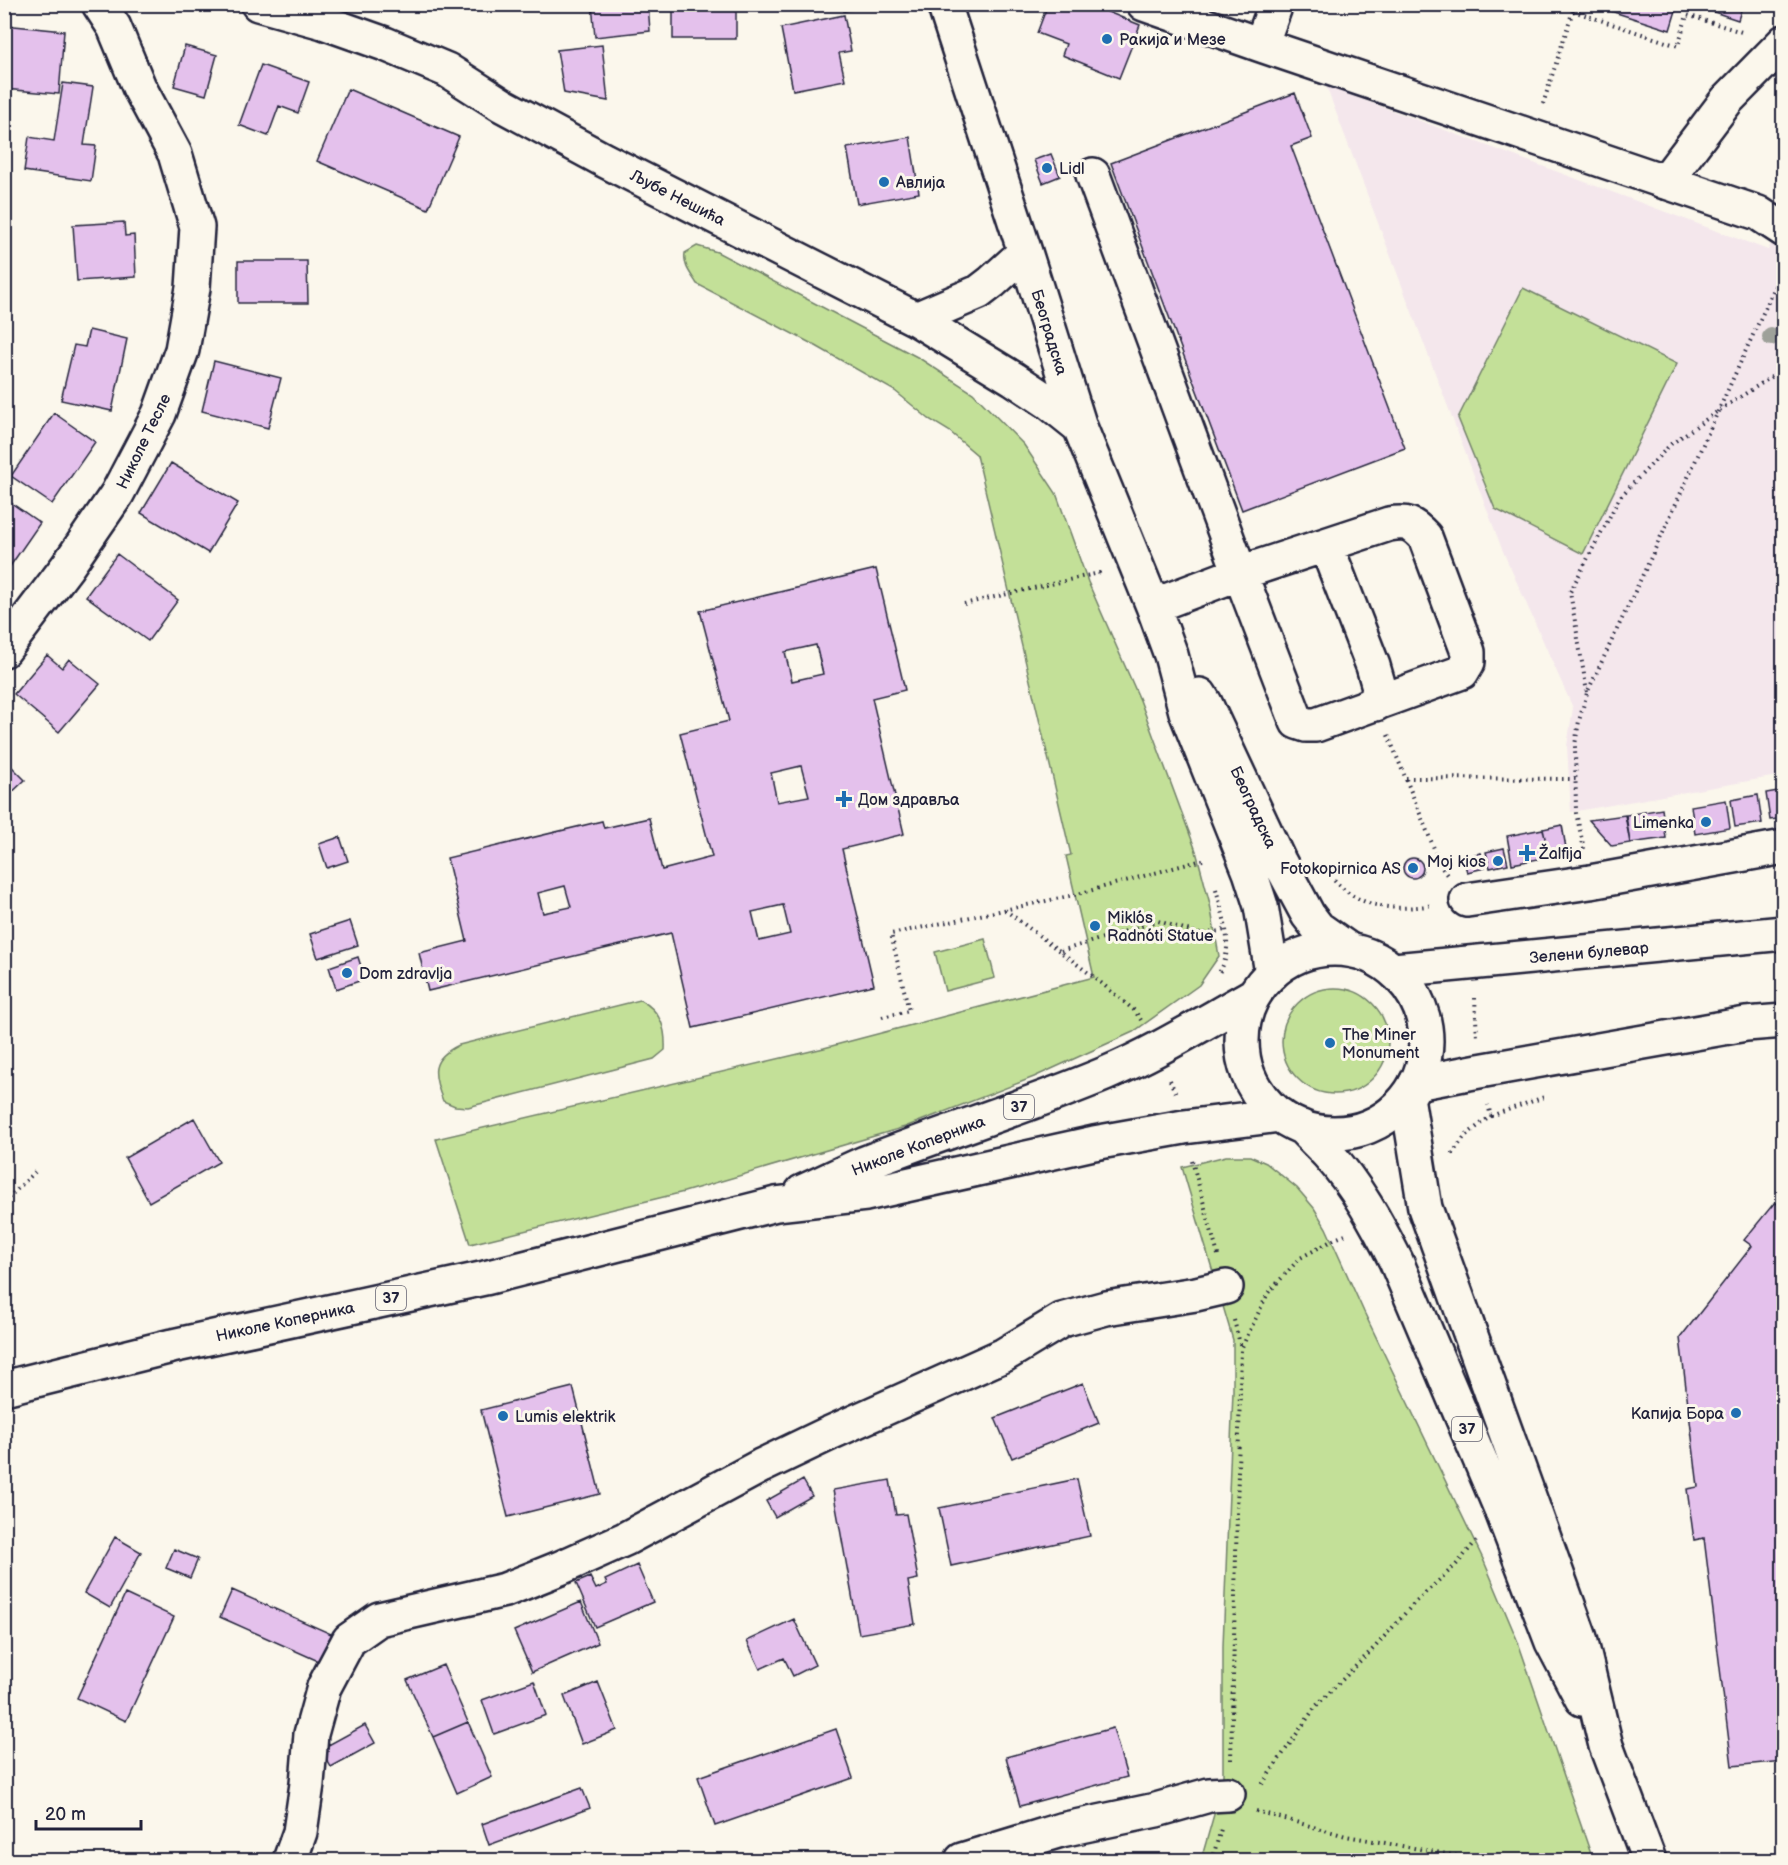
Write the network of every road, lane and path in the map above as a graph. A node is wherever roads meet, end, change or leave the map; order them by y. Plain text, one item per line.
1 (99, 4) edge
2 (258, 4) edge
3 (944, 4) edge
4 (1144, 4) edge
5 (1276, 4) edge
6 (1575, 4) edge
7 (1573, 11) junction
8 (1782, 43) edge
9 (1261, 45) junction
10 (1532, 137) junction
11 (1093, 175) dead end
12 (1665, 182) junction
13 (1784, 230) edge
14 (1025, 252) junction
15 (1784, 267) edge
16 (916, 319) junction
17 (1784, 369) edge
18 (1718, 411) junction
19 (1080, 427) junction
20 (1326, 545) junction
21 (1240, 573) junction
22 (1103, 582) dead end
23 (964, 604) dead end
24 (1153, 606) junction
25 (4, 650) edge
26 (1171, 655) junction
27 (1587, 693) junction
28 (1376, 704) junction
29 (1406, 778) dead end
30 (1576, 779) junction
31 (1784, 847) edge
32 (1208, 864) dead end
33 (1590, 882) junction
34 (1467, 900) dead end
35 (1005, 910) junction
36 (1226, 930) dead end
37 (1784, 933) edge
38 (1348, 950) junction
39 (1060, 951) junction
40 (1394, 970) junction
41 (1263, 984) junction
42 (882, 1017) dead end
43 (1142, 1021) dead end
44 (1784, 1021) edge
45 (1411, 1090) junction
46 (1291, 1121) junction
47 (35, 1172) dead end
48 (4, 1202) edge
49 (776, 1204) junction
50 (1377, 1224) junction
51 (1226, 1287) dead end
52 (4, 1388) edge
53 (1501, 1509) junction
54 (1606, 1746) junction
55 (1246, 1797) junction
56 (1469, 1858) dead end
57 (290, 1860) edge
58 (962, 1860) edge
59 (1212, 1860) edge
60 (1649, 1860) edge

1 - 25 street, Николе Тесле
2 - 16 street, Љубе Нешића
3 - 14 street, Београдска
4 - 9 street
5 - 9 street
6 - 7 path
7 - 8 path
7 - 10 path
8 - 12 street
9 - 10 street
10 - 12 street
11 - 21 street
12 - 13 street
14 - 16 street
14 - 19 street, Београдска
15 - 18 path
16 - 19 street, Љубе Нешића
17 - 18 path
18 - 27 path
18 - 27 path
19 - 24 street, Београдска
20 - 21 street
20 - 28 street
20 - 28 street
21 - 24 street
21 - 28 street
22 - 23 path
24 - 26 street, Београдска
26 - 38 street, Београдска
26 - 41 street, Београдска
27 - 30 path
29 - 30 path
30 - 33 path
31 - 33 street
32 - 35 path
33 - 34 street
35 - 39 path
35 - 42 path
36 - 39 path
37 - 40 street, Зелени булевар
38 - 40 street, 37
38 - 41 street, 37
39 - 43 path
40 - 45 street, 37
41 - 46 street, 37
41 - 49 street, Николе Коперника / 37
44 - 45 street
45 - 46 street, 37
45 - 54 street, 37
46 - 49 street, Николе Коперника / 37
46 - 50 street, 37
47 - 48 path
49 - 52 street, Николе Коперника / 37
50 - 53 street, 37
50 - 55 path
51 - 57 street
53 - 54 street, 37
53 - 55 path
54 - 60 street, 37
55 - 56 path
55 - 58 street
55 - 59 path

